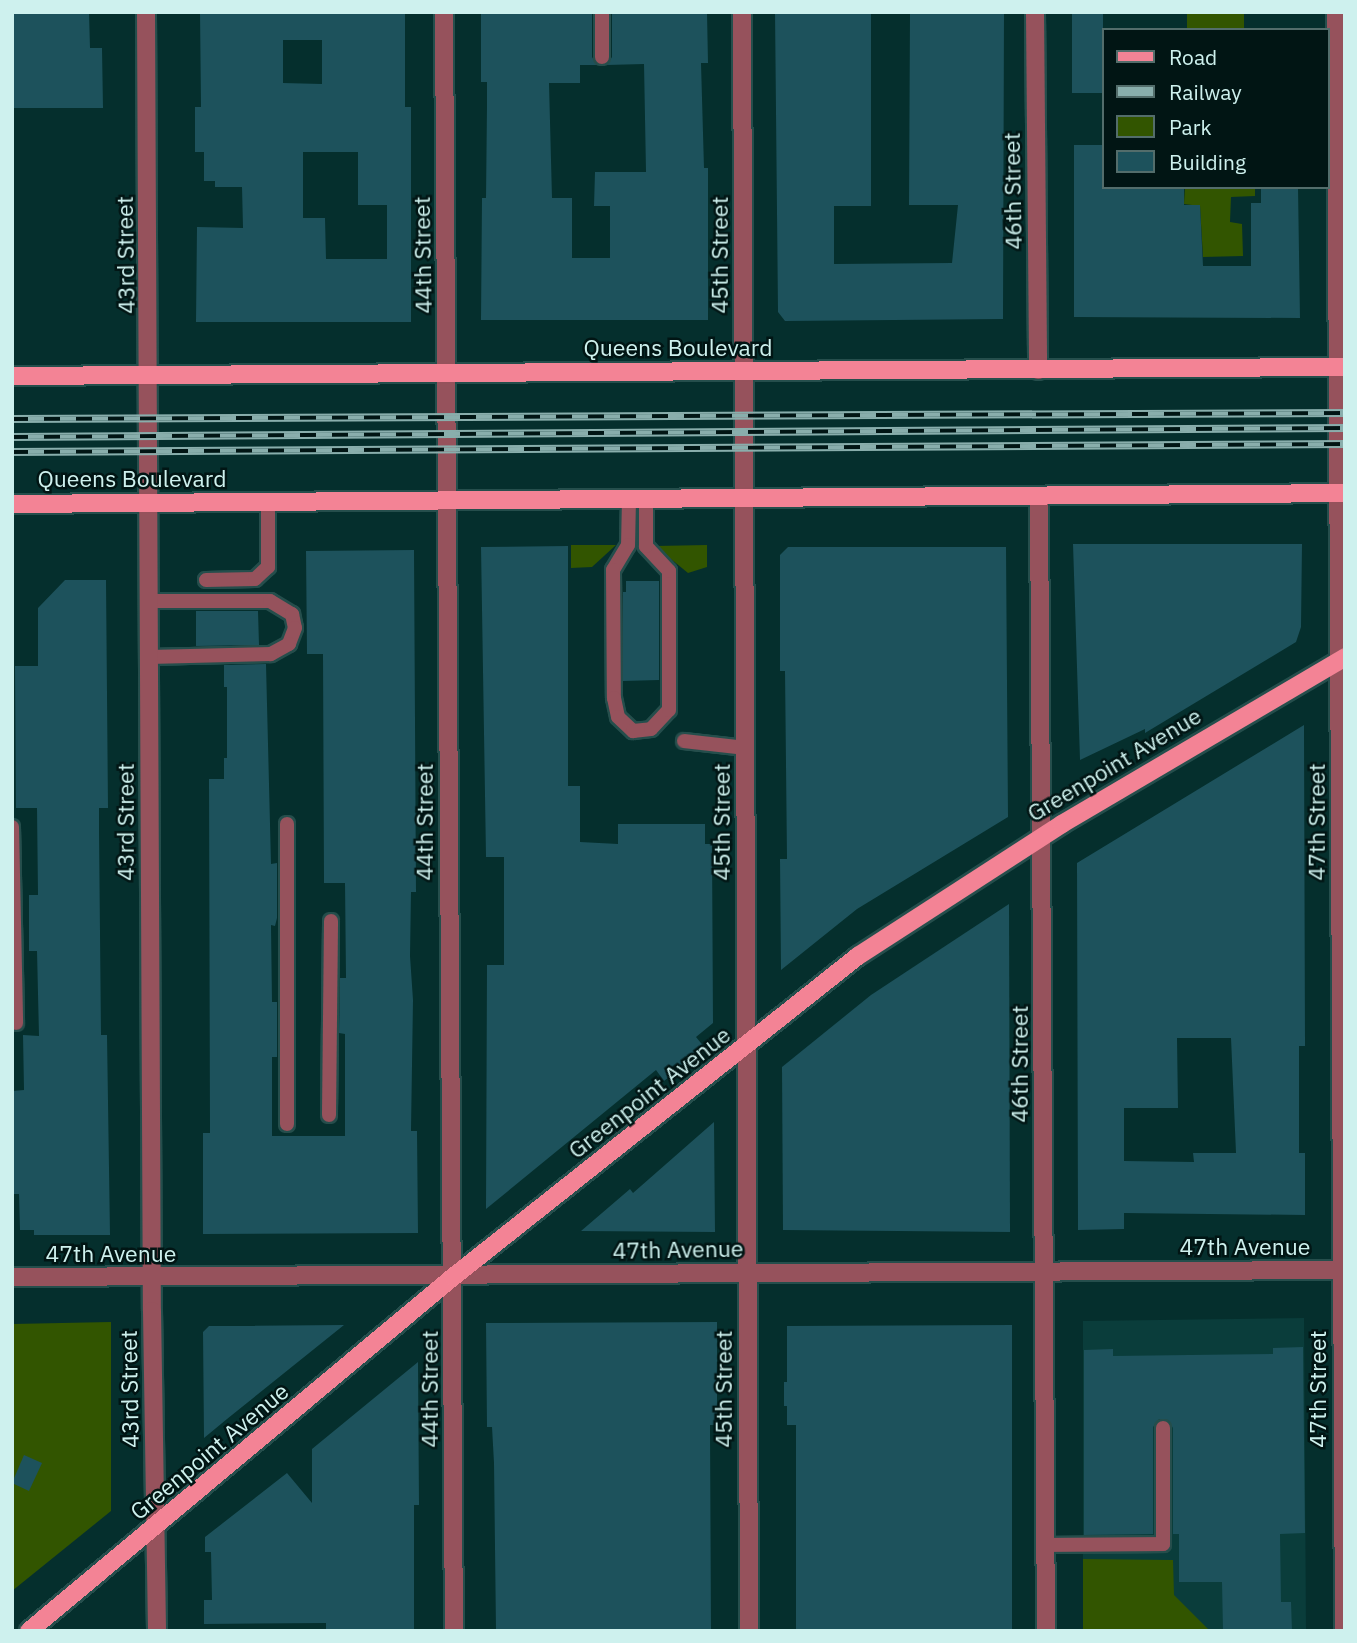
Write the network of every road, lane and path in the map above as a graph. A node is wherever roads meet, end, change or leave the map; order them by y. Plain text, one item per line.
1 (146, 12) edge
2 (444, 12) edge
3 (602, 12) edge
4 (742, 12) edge
5 (1035, 12) edge
6 (1336, 12) edge
7 (602, 57) dead end
8 (1341, 368) edge
9 (1038, 370) junction
10 (745, 372) junction
11 (447, 374) junction
12 (150, 375) junction
13 (12, 376) edge
14 (1342, 493) edge
15 (1039, 497) junction
16 (745, 498) junction
17 (638, 499) junction
18 (447, 501) junction
19 (268, 502) junction
20 (150, 503) junction
21 (12, 504) edge
22 (206, 580) dead end
23 (148, 601) junction
24 (149, 657) junction
25 (1342, 658) edge
26 (684, 741) dead end
27 (746, 748) junction
28 (287, 824) dead end
29 (12, 827) edge
30 (1042, 836) junction
31 (331, 921) dead end
32 (16, 1023) dead end
33 (746, 1046) junction
34 (329, 1115) dead end
35 (287, 1124) dead end
36 (1343, 1270) edge
37 (1044, 1272) junction
38 (747, 1273) junction
39 (153, 1277) junction
40 (453, 1277) junction
41 (12, 1278) edge
42 (1163, 1428) dead end
43 (156, 1527) junction
44 (1045, 1545) junction
45 (30, 1631) edge
46 (157, 1631) edge
47 (454, 1631) edge
48 (749, 1631) edge
49 (1046, 1631) edge
50 (1343, 1631) edge

1 - 12 street, 43rd Street
2 - 11 street, 44th Street
3 - 7 lane
4 - 10 street, 45th Street
5 - 9 street, 46th Street
6 - 8 street, 47th Street
8 - 9 main road, Queens Boulevard
8 - 14 street, 47th Street
9 - 10 main road, Queens Boulevard
10 - 11 main road, Queens Boulevard
10 - 16 street, 45th Street
11 - 12 main road, Queens Boulevard
11 - 18 street, 44th Street
12 - 13 main road, Queens Boulevard
12 - 20 street, 43rd Street
14 - 15 main road, Queens Boulevard
14 - 25 street, 47th Street
15 - 16 main road, Queens Boulevard
15 - 30 street, 46th Street
16 - 17 main road, Queens Boulevard
16 - 27 street, 45th Street
17 - 17 lane
17 - 18 main road, Queens Boulevard
18 - 19 main road, Queens Boulevard
18 - 40 street, 44th Street
19 - 20 main road, Queens Boulevard
19 - 22 lane
20 - 21 main road, Queens Boulevard
20 - 23 street, 43rd Street
23 - 24 street, 43rd Street
23 - 24 lane
24 - 39 street, 43rd Street
25 - 30 main road, Greenpoint Avenue
25 - 36 street, 47th Street
26 - 27 lane
27 - 33 street, 45th Street
28 - 35 lane
29 - 32 lane
30 - 33 main road, Greenpoint Avenue
30 - 37 street, 46th Street
31 - 34 lane
33 - 38 street, 45th Street
33 - 40 main road, Greenpoint Avenue
36 - 37 street, 47th Avenue
36 - 50 street, 47th Street
37 - 38 street, 47th Avenue
37 - 44 street, 46th Street
38 - 40 street, 47th Avenue
38 - 48 street, 45th Street
39 - 40 street, 47th Avenue
39 - 41 street, 47th Avenue
39 - 43 street, 43rd Street
40 - 43 main road, Greenpoint Avenue
40 - 47 street, 44th Street
42 - 44 lane
43 - 45 main road, Greenpoint Avenue
43 - 46 street, 43rd Street
44 - 49 street, 46th Street

